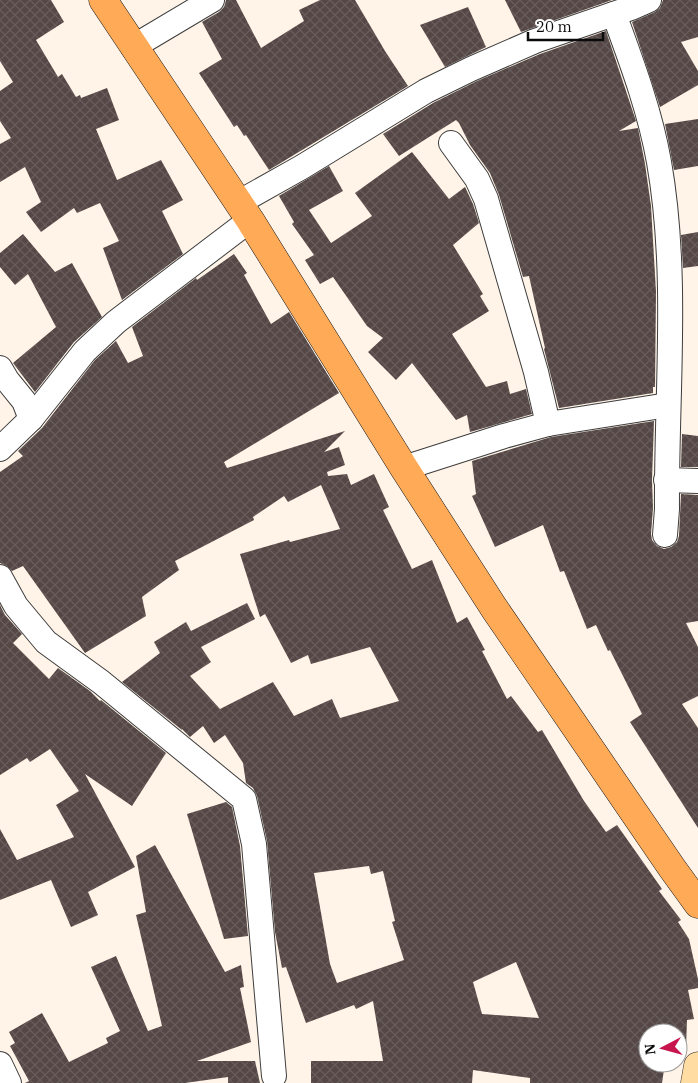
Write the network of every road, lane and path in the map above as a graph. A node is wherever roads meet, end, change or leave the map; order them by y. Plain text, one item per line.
1 (103, 0) edge
2 (212, 0) edge
3 (630, 6) edge
4 (133, 47) junction
5 (451, 143) dead end
6 (244, 212) junction
7 (0, 368) edge
8 (668, 405) junction
9 (31, 419) junction
10 (548, 424) junction
11 (0, 449) edge
12 (404, 468) junction
13 (666, 480) junction
14 (698, 481) edge
15 (665, 535) dead end
16 (0, 576) edge
17 (698, 904) edge
18 (0, 1064) edge
19 (698, 1066) edge
20 (274, 1076) dead end
21 (9, 1083) edge
22 (695, 1083) edge

1 - 4 main road
2 - 4 street
3 - 6 street
3 - 8 street
4 - 6 main road
5 - 10 street
6 - 9 street
6 - 12 main road
7 - 9 street
8 - 10 street
8 - 13 street
9 - 11 street
10 - 12 street
12 - 17 main road
13 - 14 street
13 - 15 street
16 - 20 street
18 - 21 street
19 - 22 main road

